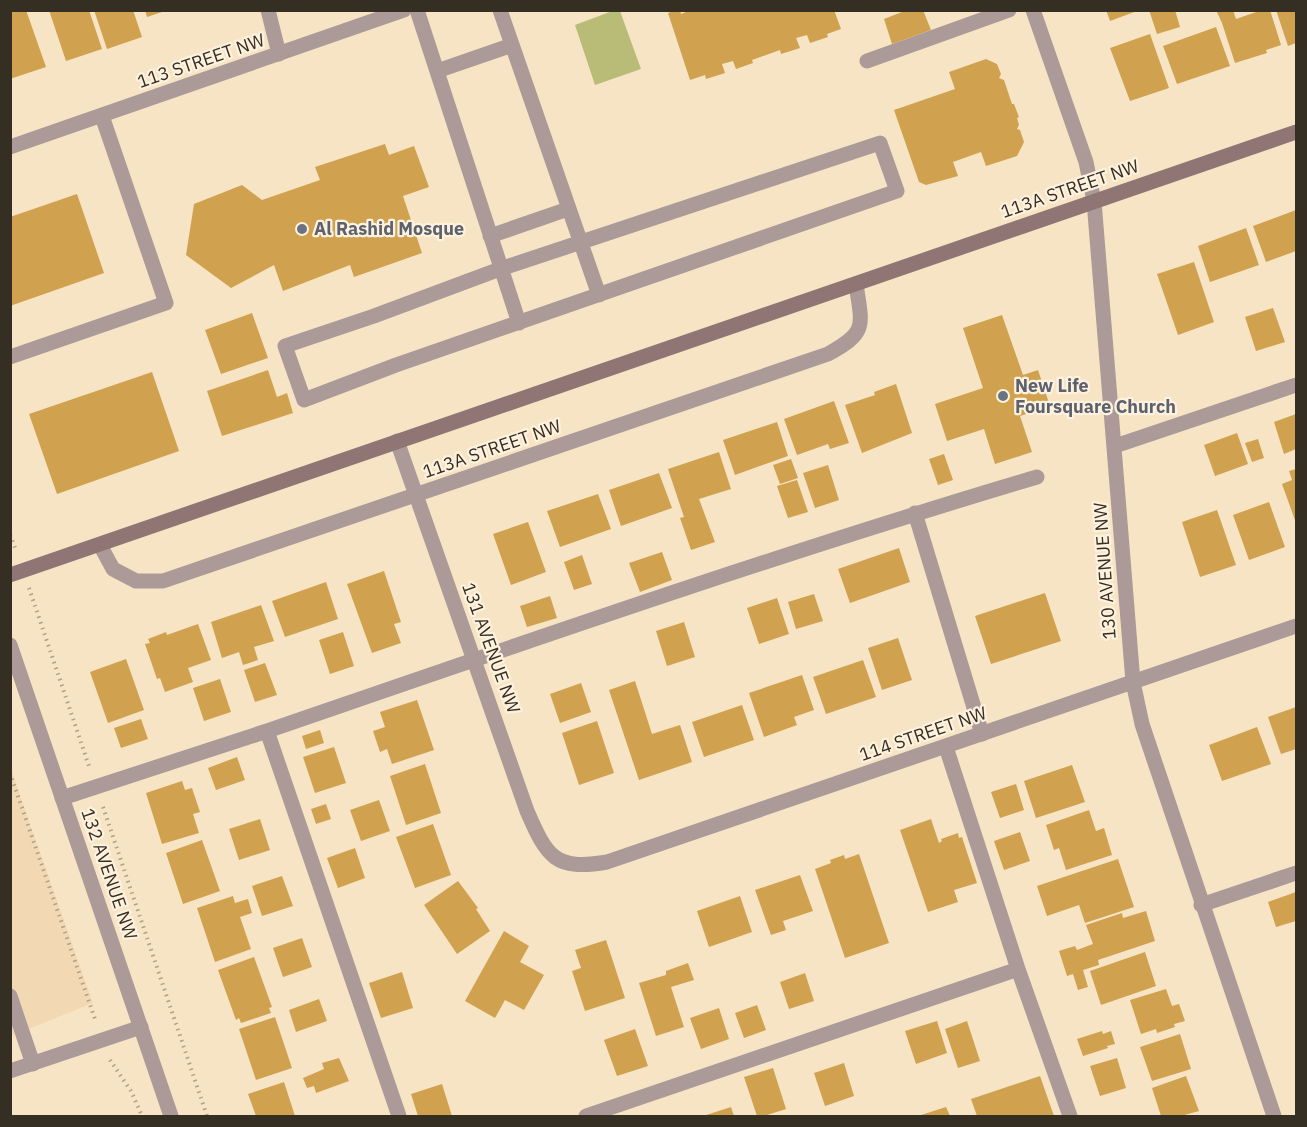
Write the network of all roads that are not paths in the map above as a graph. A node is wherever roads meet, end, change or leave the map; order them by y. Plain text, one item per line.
1 (268, 10) edge
2 (404, 10) edge
3 (417, 10) edge
4 (500, 10) edge
5 (1009, 10) edge
6 (1033, 10) edge
7 (512, 45) junction
8 (279, 54) junction
9 (867, 61) dead end
10 (437, 71) junction
11 (102, 116) junction
12 (1296, 132) edge
13 (10, 147) edge
14 (1094, 201) junction
15 (568, 209) junction
16 (490, 236) junction
17 (580, 242) junction
18 (500, 269) junction
19 (856, 284) junction
20 (599, 295) junction
21 (519, 323) junction
22 (10, 357) edge
23 (1296, 384) edge
24 (397, 441) junction
25 (1115, 446) junction
26 (1037, 477) dead end
27 (416, 496) junction
28 (915, 513) junction
29 (100, 545) junction
30 (17, 573) edge
31 (1296, 626) edge
32 (10, 645) edge
33 (475, 659) junction
34 (1133, 682) junction
35 (267, 731) junction
36 (982, 734) junction
37 (946, 747) junction
38 (62, 798) junction
39 (560, 862) joint
40 (1296, 873) edge
41 (1201, 905) junction
42 (1018, 969) junction
43 (10, 996) edge
44 (141, 1028) junction
45 (33, 1064) junction
46 (10, 1071) edge
47 (171, 1116) edge
48 (399, 1116) edge
49 (586, 1116) edge
50 (1070, 1116) edge
51 (1274, 1116) edge

1 - 8 street
2 - 8 street, 113 STREET NW
3 - 10 street
4 - 7 street
5 - 9 street
6 - 14 street, 130 AVENUE NW
7 - 10 street
7 - 15 street
8 - 11 street, 113 STREET NW
10 - 16 street
11 - 13 street, 113 STREET NW
11 - 22 street
12 - 14 main road, 113A STREET NW
14 - 19 main road, 113A STREET NW
14 - 25 street, 130 AVENUE NW
15 - 16 street
15 - 17 street
16 - 18 street
17 - 18 street
17 - 20 street
17 - 20 street
18 - 21 street
18 - 21 street
19 - 24 main road, 113A STREET NW
19 - 27 street, 113A STREET NW
20 - 21 street
23 - 25 street
24 - 27 street, 131 AVENUE NW
24 - 29 main road, 113A STREET NW
25 - 34 street, 130 AVENUE NW
26 - 28 street
27 - 29 street, 113A STREET NW
27 - 33 street, 131 AVENUE NW
28 - 33 street
28 - 36 street
29 - 30 main road, 113A STREET NW
31 - 34 street, 114 STREET NW
32 - 38 street, 132 AVENUE NW
33 - 35 street
33 - 39 street, 131 AVENUE NW
34 - 36 street, 114 STREET NW
34 - 41 street, 130 AVENUE NW
35 - 38 street
35 - 48 street
36 - 37 street, 114 STREET NW
37 - 39 street, 114 STREET NW
37 - 42 street
38 - 44 street, 132 AVENUE NW
40 - 41 street
41 - 51 street, 130 AVENUE NW
42 - 49 street
42 - 50 street
43 - 45 street
44 - 45 street
44 - 47 street, 132 AVENUE NW
45 - 46 street

